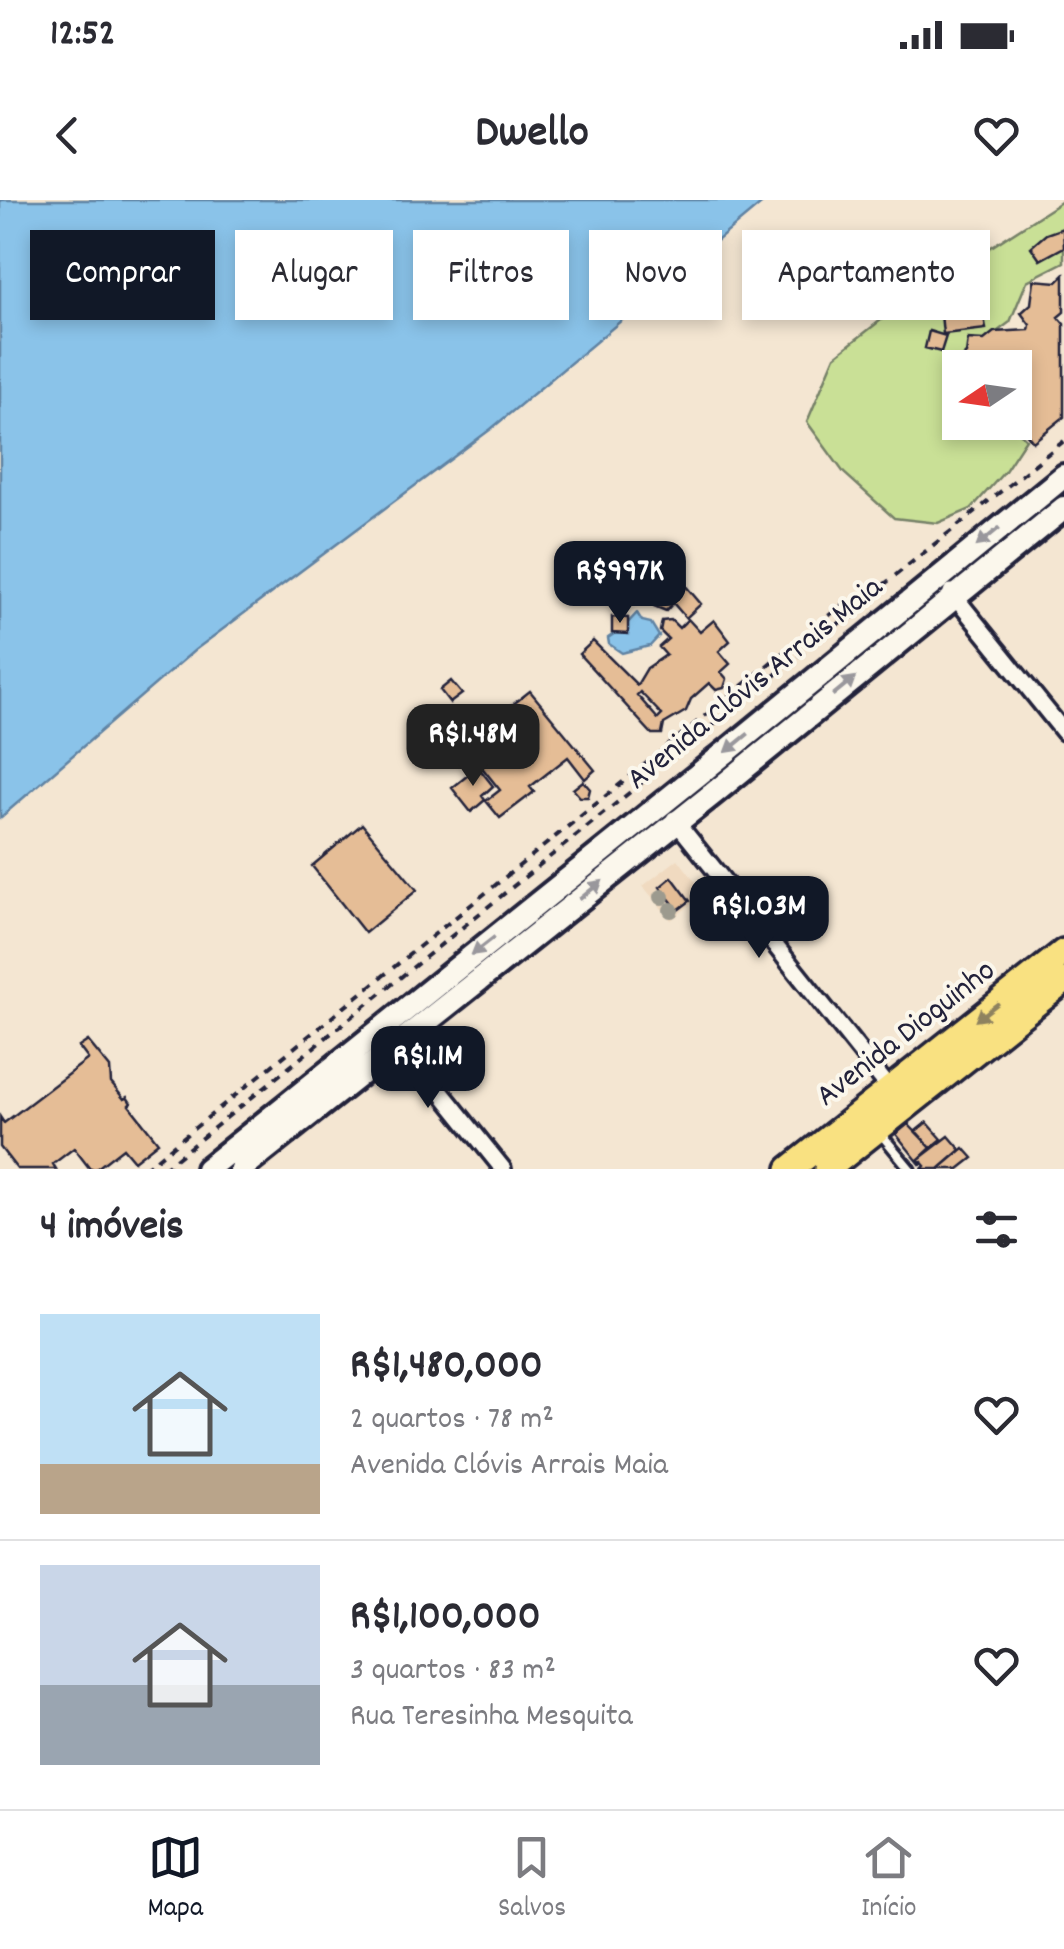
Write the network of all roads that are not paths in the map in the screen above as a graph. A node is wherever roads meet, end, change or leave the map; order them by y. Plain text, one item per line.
1 (1064, 476) edge
2 (1064, 508) edge
3 (939, 577) junction
4 (954, 596) junction
5 (1064, 732) edge
6 (669, 813) junction
7 (1064, 952) edge
8 (1064, 981) edge
9 (393, 1032) junction
10 (897, 1098) junction
11 (877, 1128) junction
12 (207, 1169) edge
13 (241, 1169) edge
14 (503, 1169) edge
15 (790, 1169) edge
16 (826, 1169) edge
17 (910, 1169) edge

1 -> 3 main road, Avenida Clóvis Arrais Maia
2 - 4 main road, Avenida Clóvis Arrais Maia
3 - 4 street
3 -> 6 main road, Avenida Clóvis Arrais Maia
4 - 5 street
6 -> 4 main road, Avenida Clóvis Arrais Maia
6 - 9 main road, Avenida Clóvis Arrais Maia
6 - 10 street
7 -> 10 main road, Avenida Dioguinho
8 - 10 main road, Avenida Dioguinho
9 - 12 main road, Avenida Clóvis Arrais Maia
9 - 13 main road, Avenida Clóvis Arrais Maia
9 - 14 street
10 - 11 main road, Avenida Dioguinho
10 - 15 main road, Avenida Dioguinho
11 - 16 main road, Avenida Dioguinho
11 - 17 lane

